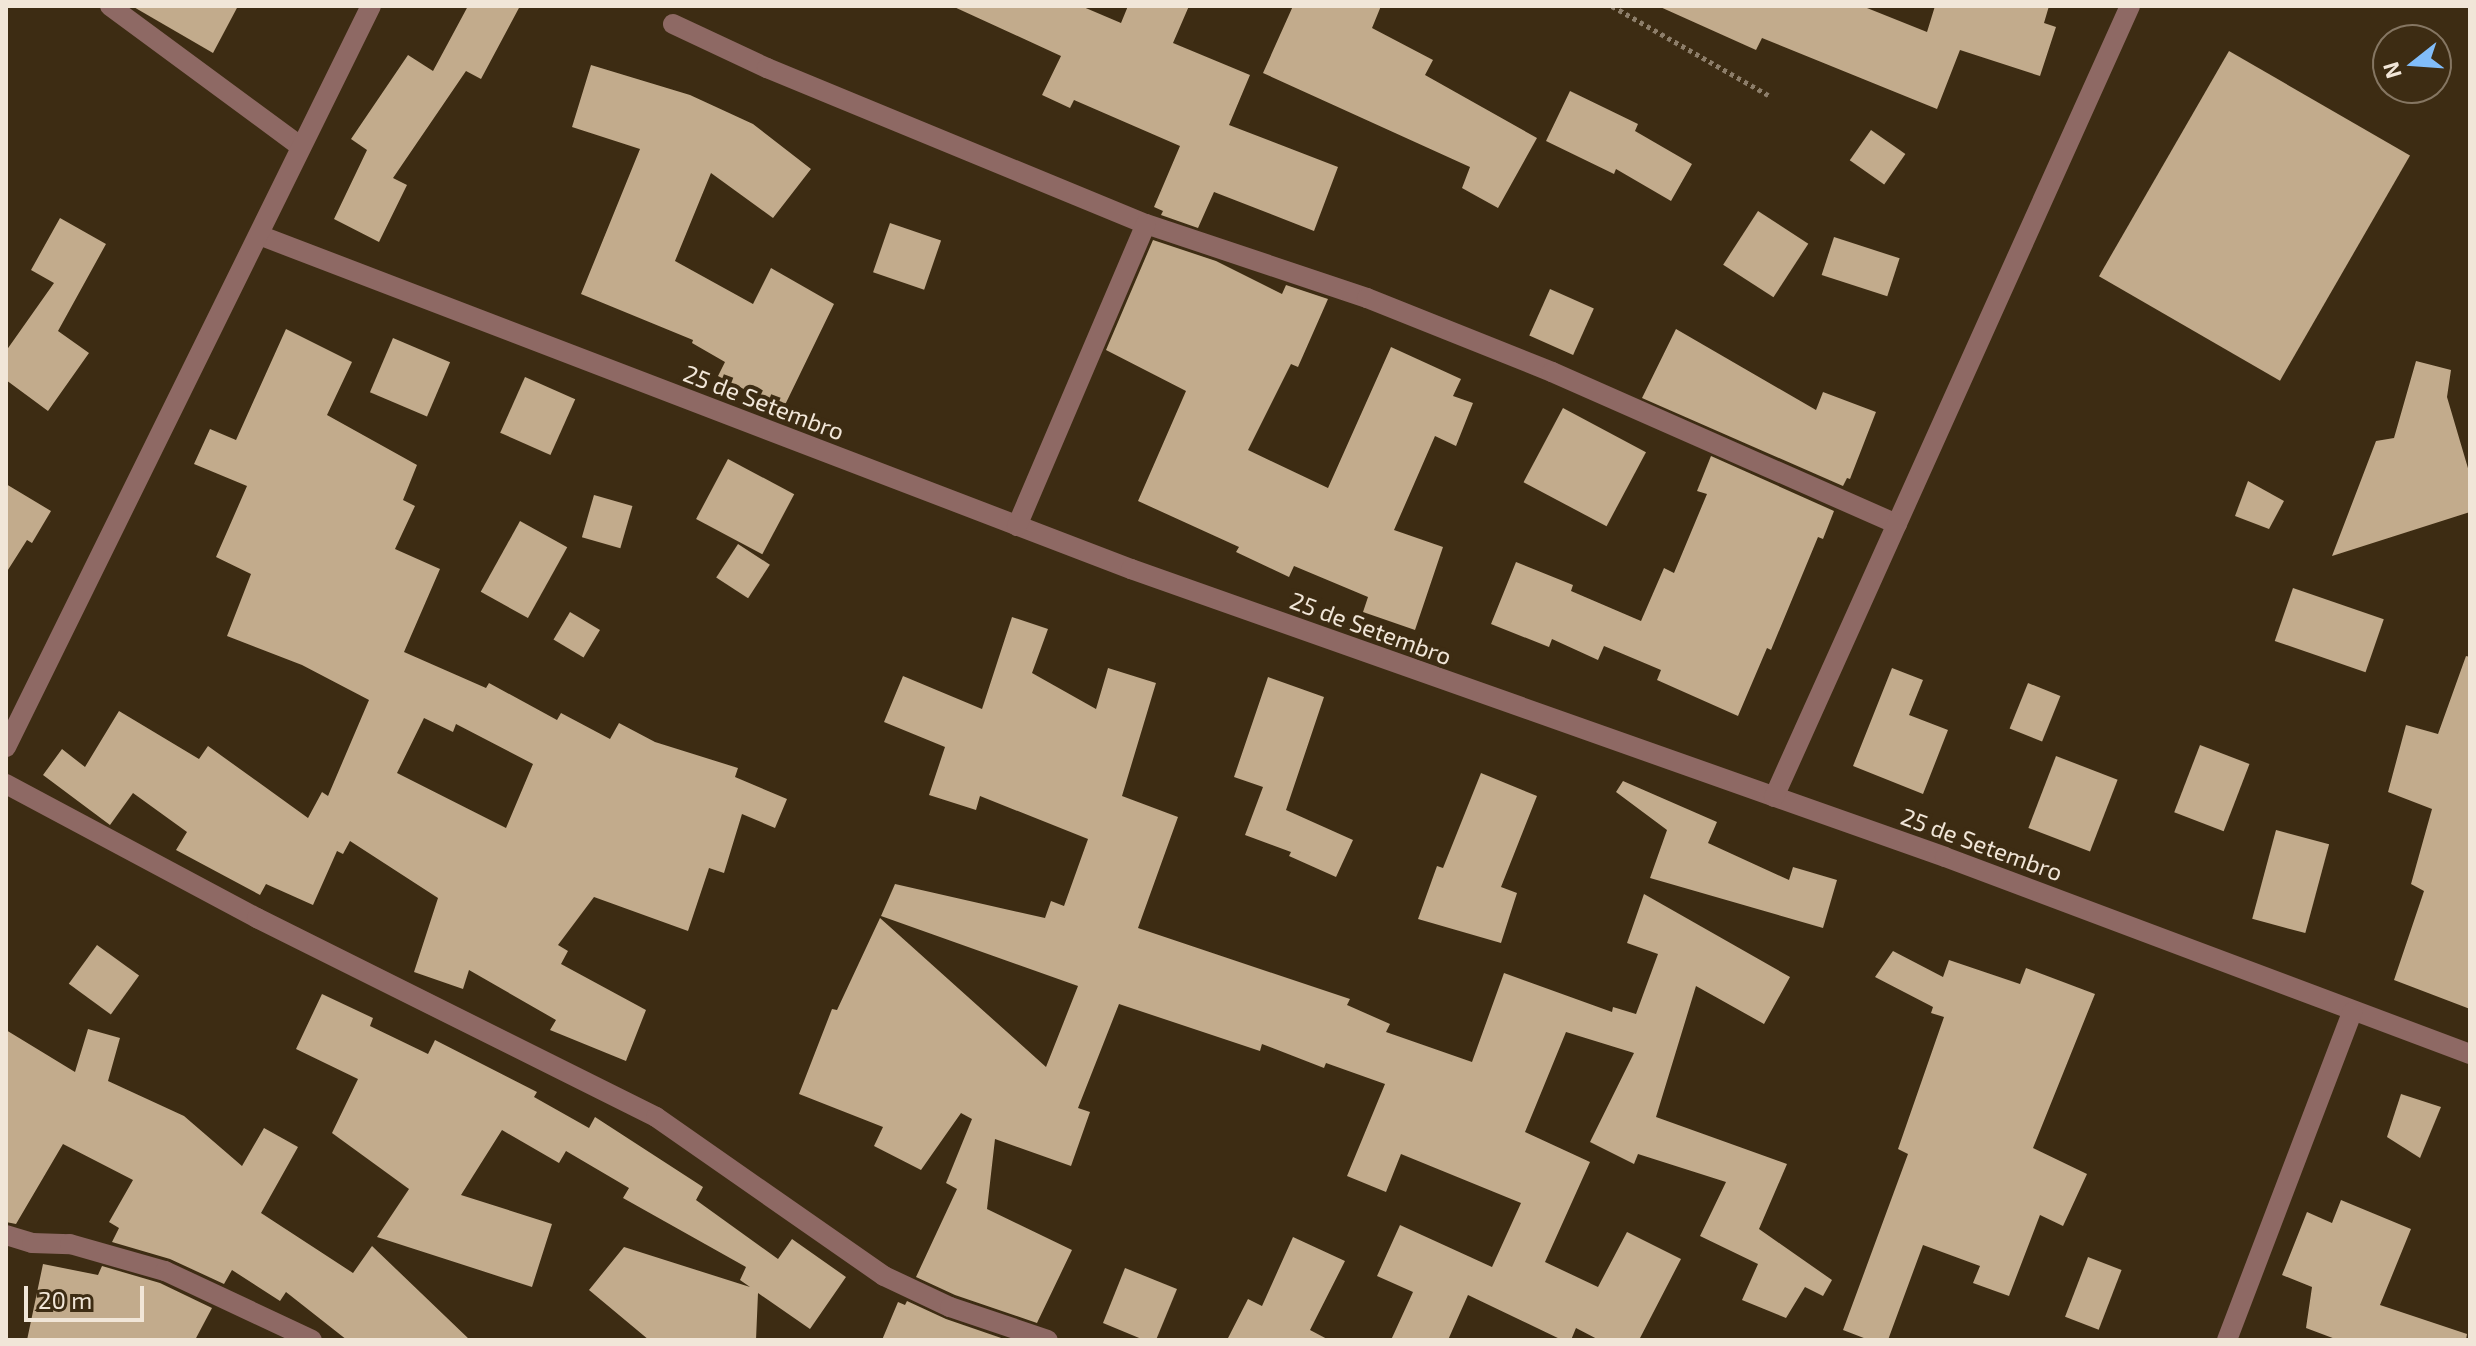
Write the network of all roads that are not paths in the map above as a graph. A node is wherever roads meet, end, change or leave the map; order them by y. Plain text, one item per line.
1 (110, 6) edge
2 (371, 6) edge
3 (2130, 6) edge
4 (673, 24) dead end
5 (301, 147) junction
6 (1146, 224) junction
7 (259, 235) junction
8 (1897, 524) junction
9 (1017, 526) junction
10 (6, 747) edge
11 (6, 784) edge
12 (1774, 797) junction
13 (2352, 1012) junction
14 (2470, 1054) edge
15 (6, 1235) edge
16 (312, 1340) edge
17 (1048, 1340) edge
18 (2227, 1340) edge

1 - 5 street
2 - 5 street
3 - 8 street
4 - 6 street
5 - 7 street
6 - 8 street
6 - 9 street
7 - 9 street, 25 de Setembro
7 - 10 street
8 - 12 street
9 - 12 street, 25 de Setembro
11 - 17 street
12 - 13 street, 25 de Setembro
13 - 14 street, 25 de Setembro
13 - 18 street
15 - 16 street

